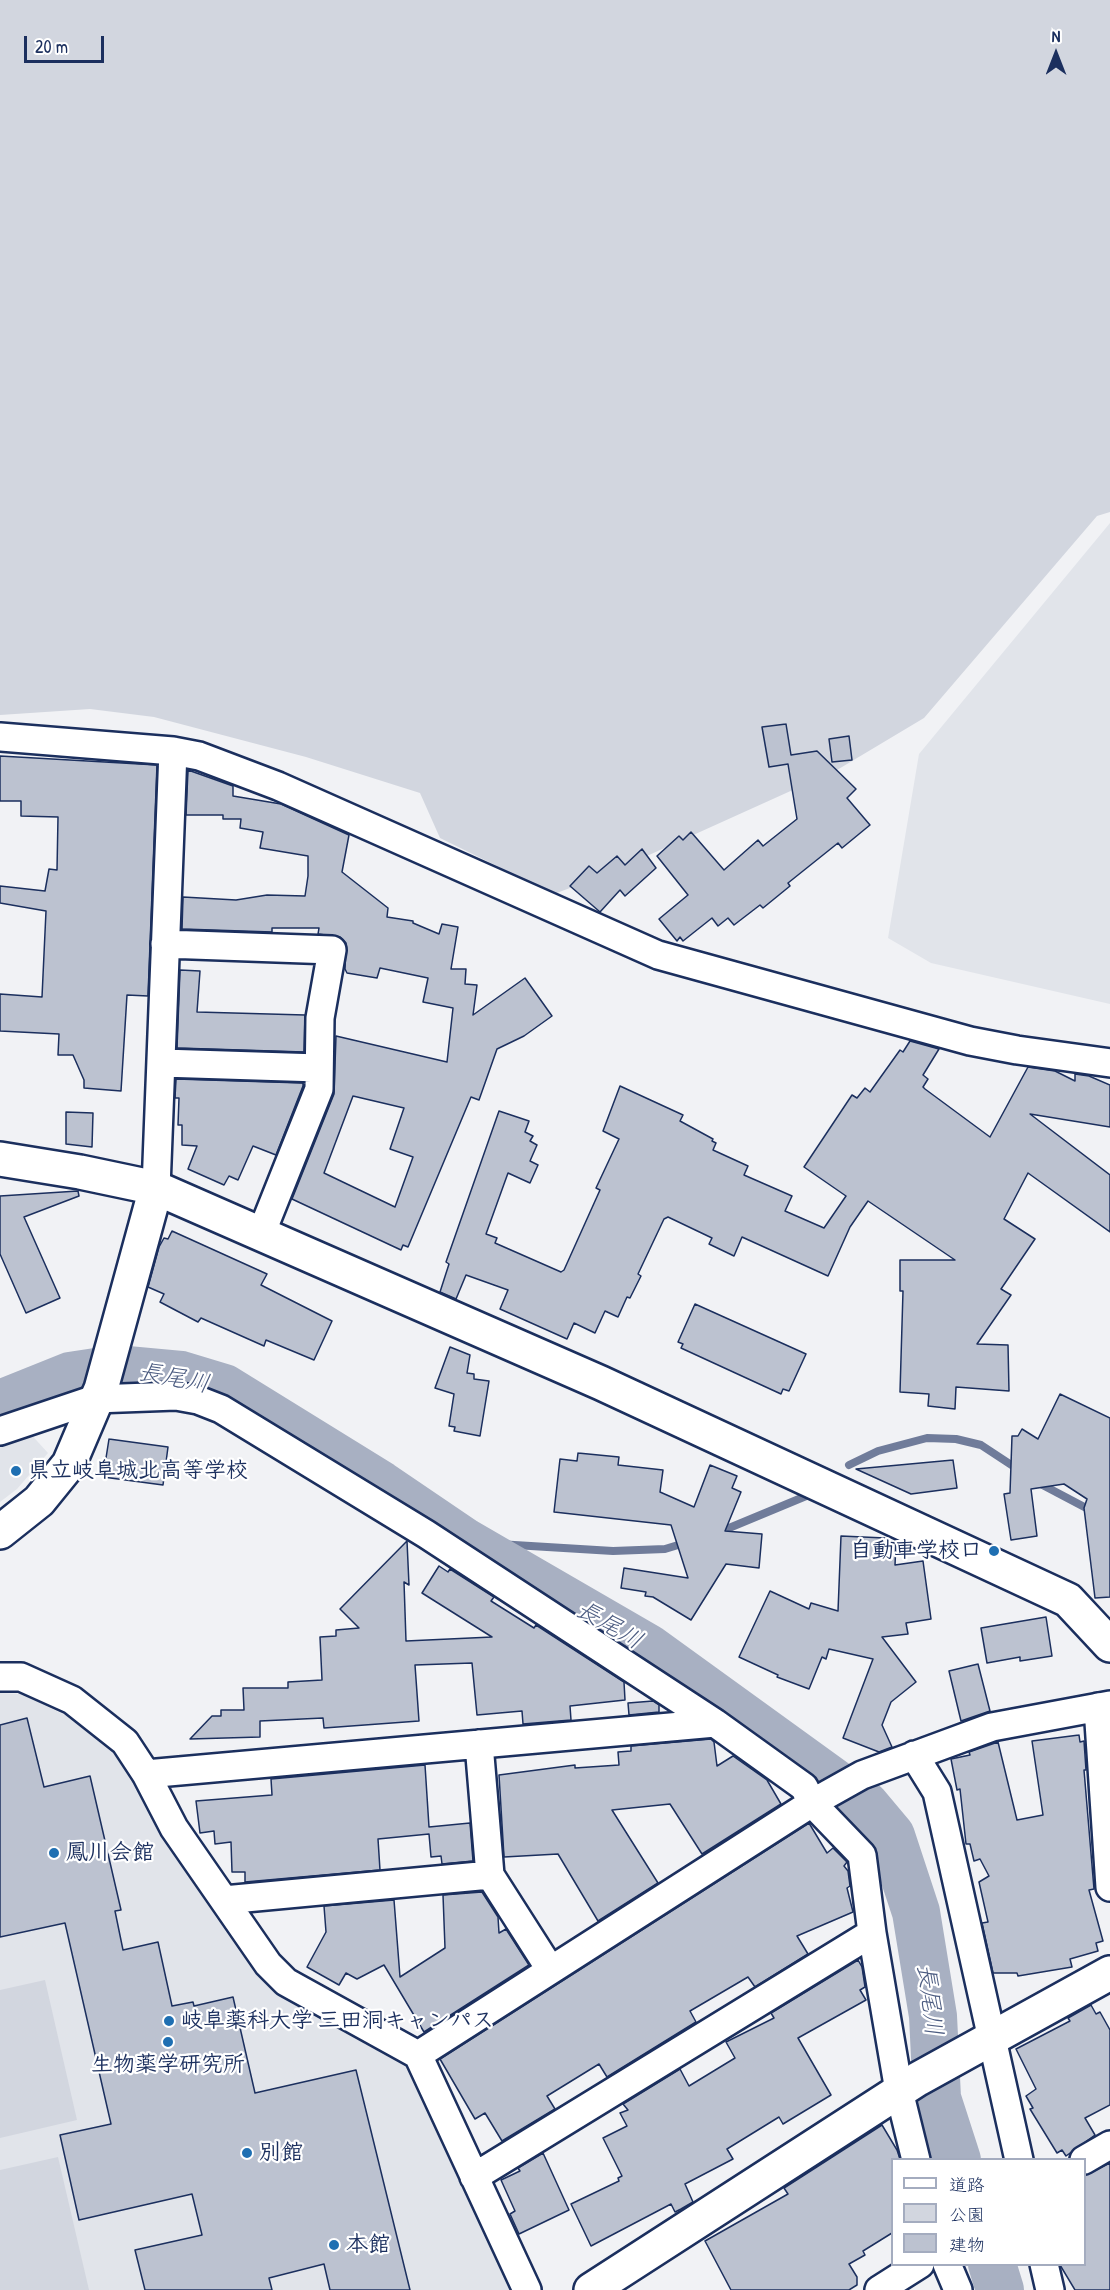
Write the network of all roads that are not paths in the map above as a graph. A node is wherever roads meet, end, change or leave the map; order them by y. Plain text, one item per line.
1 (0, 737) edge
2 (173, 751) junction
3 (165, 944) junction
4 (162, 1063) junction
5 (1110, 1063) edge
6 (319, 1068) junction
7 (0, 1159) edge
8 (156, 1188) junction
9 (261, 1234) junction
10 (98, 1394) junction
11 (0, 1431) edge
12 (0, 1532) edge
13 (1110, 1645) edge
14 (0, 1677) edge
15 (1104, 1706) edge
16 (715, 1723) junction
17 (479, 1744) junction
18 (914, 1755) junction
19 (146, 1774) junction
20 (820, 1798) junction
21 (490, 1875) junction
22 (1110, 1887) edge
23 (224, 1900) junction
24 (872, 1933) junction
25 (550, 1969) junction
26 (1110, 1973) edge
27 (991, 2038) junction
28 (418, 2055) junction
29 (909, 2085) junction
30 (1110, 2145) edge
31 (916, 2158) edge
32 (1019, 2158) edge
33 (1086, 2159) edge
34 (474, 2177) junction
35 (918, 2266) edge
36 (946, 2266) edge
37 (1044, 2266) edge
38 (527, 2290) edge
39 (591, 2290) edge
40 (879, 2290) edge
41 (958, 2290) edge
42 (1050, 2290) edge

1 - 2 street
2 - 3 street
2 - 5 street
3 - 4 street
3 - 6 street
4 - 6 street
4 - 8 street
6 - 9 street
7 - 8 street
8 - 9 street
8 - 10 street
9 - 13 street
10 - 11 street
10 - 12 street
10 - 16 street
14 - 19 street
15 - 18 street
15 - 22 street
16 - 17 street
16 - 20 street
17 - 19 street
17 - 21 street
18 - 20 street
18 - 27 street
19 - 23 street
20 - 24 street
20 - 25 street
21 - 23 street
21 - 25 street
23 - 28 street
24 - 29 street
24 - 34 street
25 - 28 street
26 - 27 street
27 - 29 street
27 - 32 street
28 - 34 street
29 - 31 street
29 - 39 street
30 - 33 street
34 - 38 street
35 - 40 street
36 - 41 street
37 - 42 street

